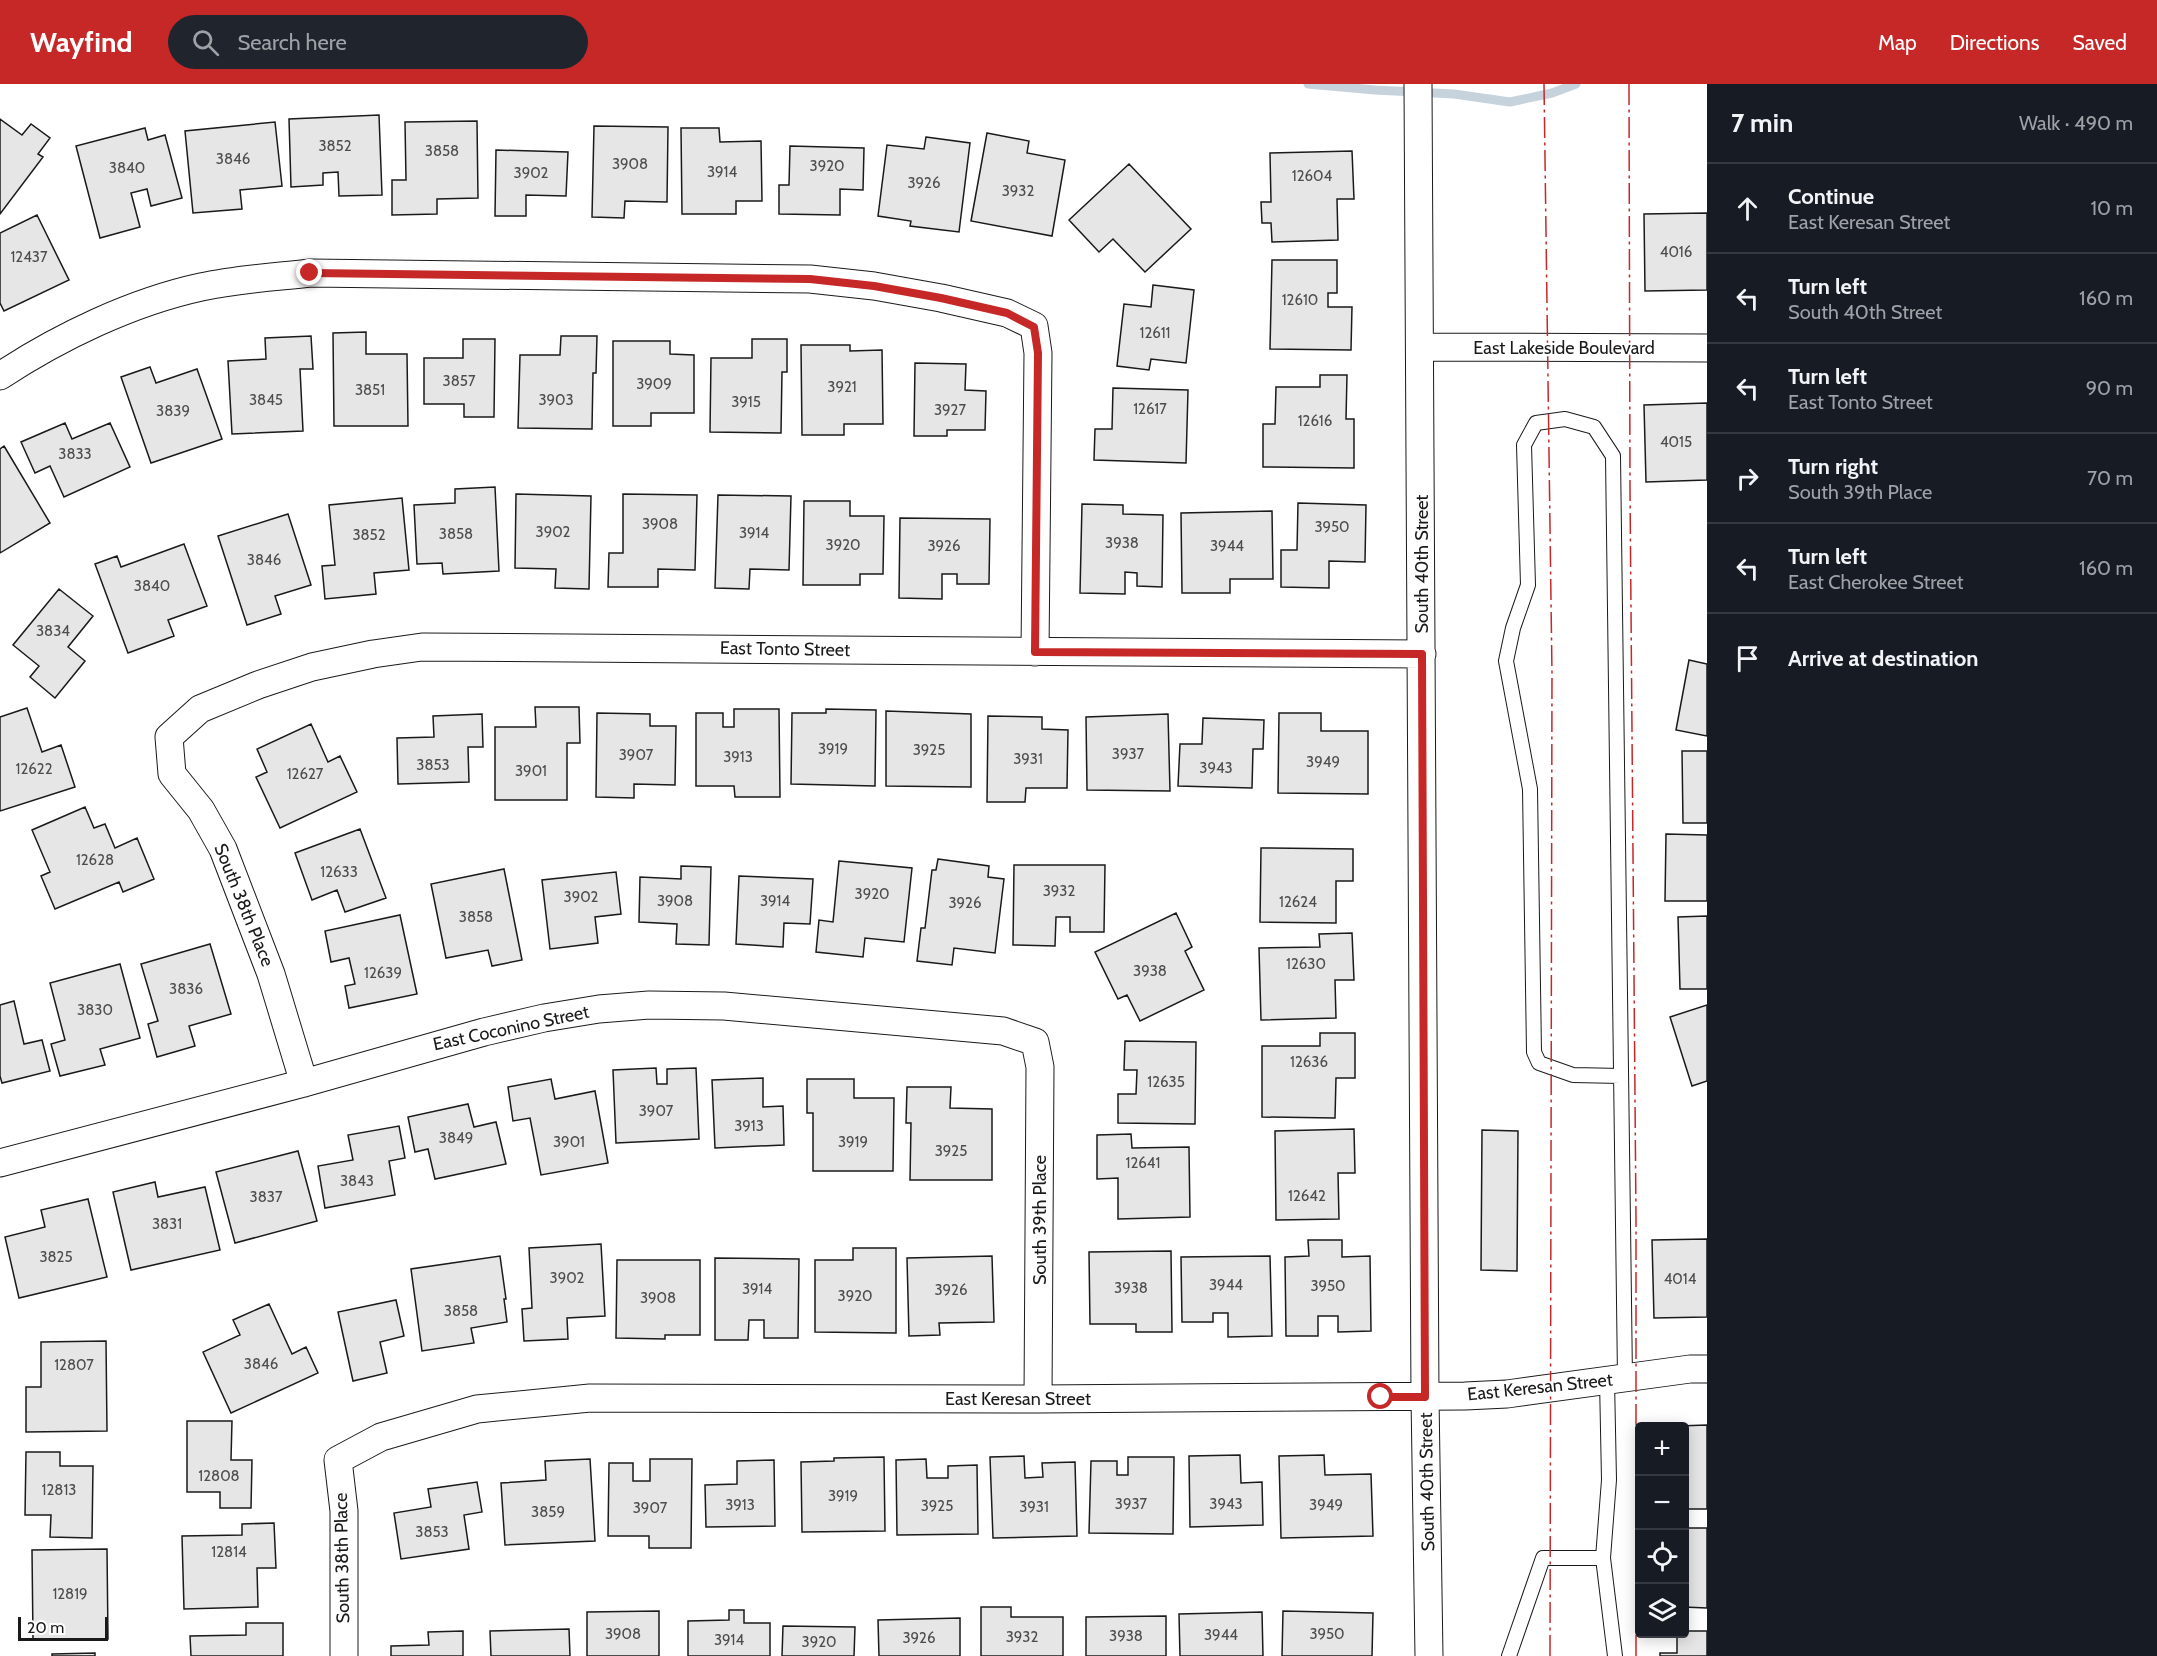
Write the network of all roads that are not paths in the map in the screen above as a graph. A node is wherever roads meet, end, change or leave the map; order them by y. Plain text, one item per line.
1 (1418, 97) edge
2 (1420, 348) junction
3 (1707, 348) edge
4 (0, 376) edge
5 (1035, 652) junction
6 (1422, 654) junction
7 (169, 737) joint
8 (1035, 1042) joint
9 (1621, 1076) junction
10 (304, 1083) junction
11 (0, 1163) edge
12 (1707, 1369) edge
13 (1616, 1379) junction
14 (1425, 1397) junction
15 (1038, 1399) junction
16 (338, 1460) joint
17 (1603, 1558) junction
18 (344, 1656) edge
19 (1429, 1656) edge
20 (1509, 1656) edge
21 (1615, 1656) edge

1 - 2 street, South 40th Street
2 - 3 street, East Lakeside Boulevard
2 - 6 street, South 40th Street
4 - 5 street
5 - 6 street, East Tonto Street
5 - 7 street, East Tonto Street
6 - 14 street, South 40th Street
7 - 10 street, South 38th Place
8 - 10 street, East Coconino Street
8 - 15 street, South 39th Place
9 - 9 lane
9 - 13 lane
10 - 11 street, East Coconino Street
12 - 13 street, East Keresan Street
13 - 14 street, East Keresan Street
13 - 17 lane
14 - 15 street, East Keresan Street
14 - 19 street, South 40th Street
15 - 16 street, East Keresan Street
16 - 18 street, South 38th Place
17 - 20 lane
17 - 21 lane

